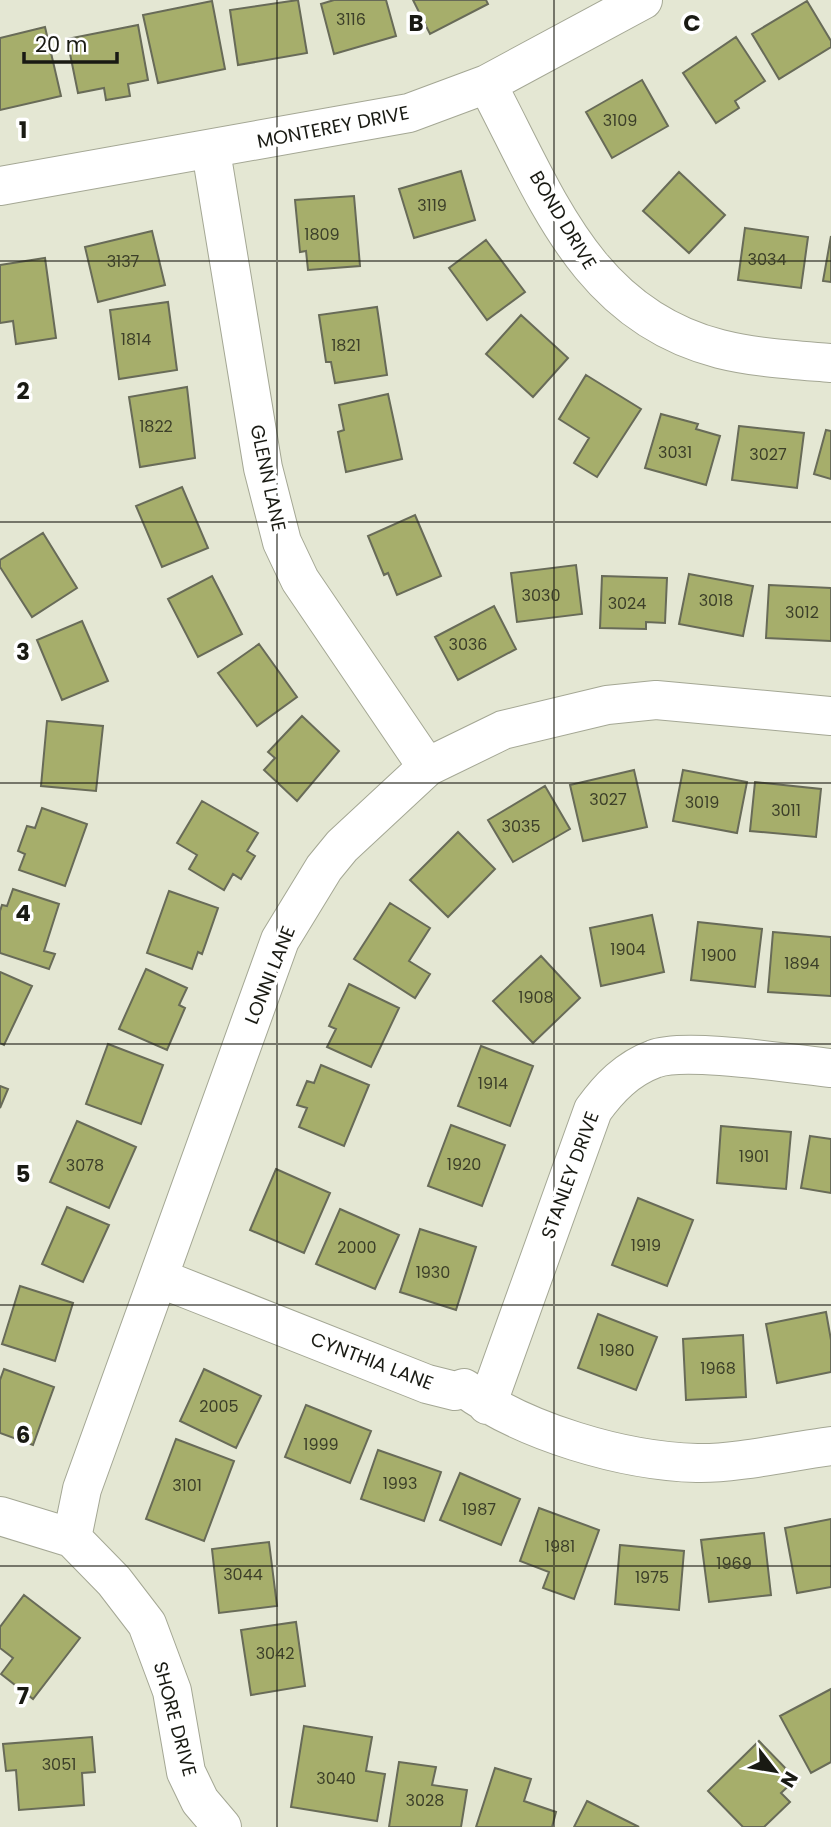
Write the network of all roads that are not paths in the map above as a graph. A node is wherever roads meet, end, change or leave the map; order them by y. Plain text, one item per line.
1 (643, 0) edge
2 (487, 84) junction
3 (211, 151) junction
4 (0, 186) edge
5 (831, 363) edge
6 (831, 716) edge
7 (427, 767) junction
8 (831, 1068) edge
9 (159, 1278) junction
10 (487, 1405) junction
11 (831, 1446) edge
12 (0, 1516) edge
13 (72, 1538) junction
14 (222, 1827) edge

1 - 2 street, MONTEREY DRIVE
2 - 3 street, MONTEREY DRIVE
2 - 5 street, BOND DRIVE
3 - 4 street, MONTEREY DRIVE
3 - 7 street, GLENN LANE
6 - 7 street, LONNI LANE
7 - 9 street, LONNI LANE
8 - 10 street, STANLEY DRIVE
9 - 10 street, CYNTHIA LANE
9 - 13 street, LONNI LANE
10 - 11 street, CYNTHIA LANE
12 - 13 street, SHORE DRIVE
13 - 14 street, SHORE DRIVE

